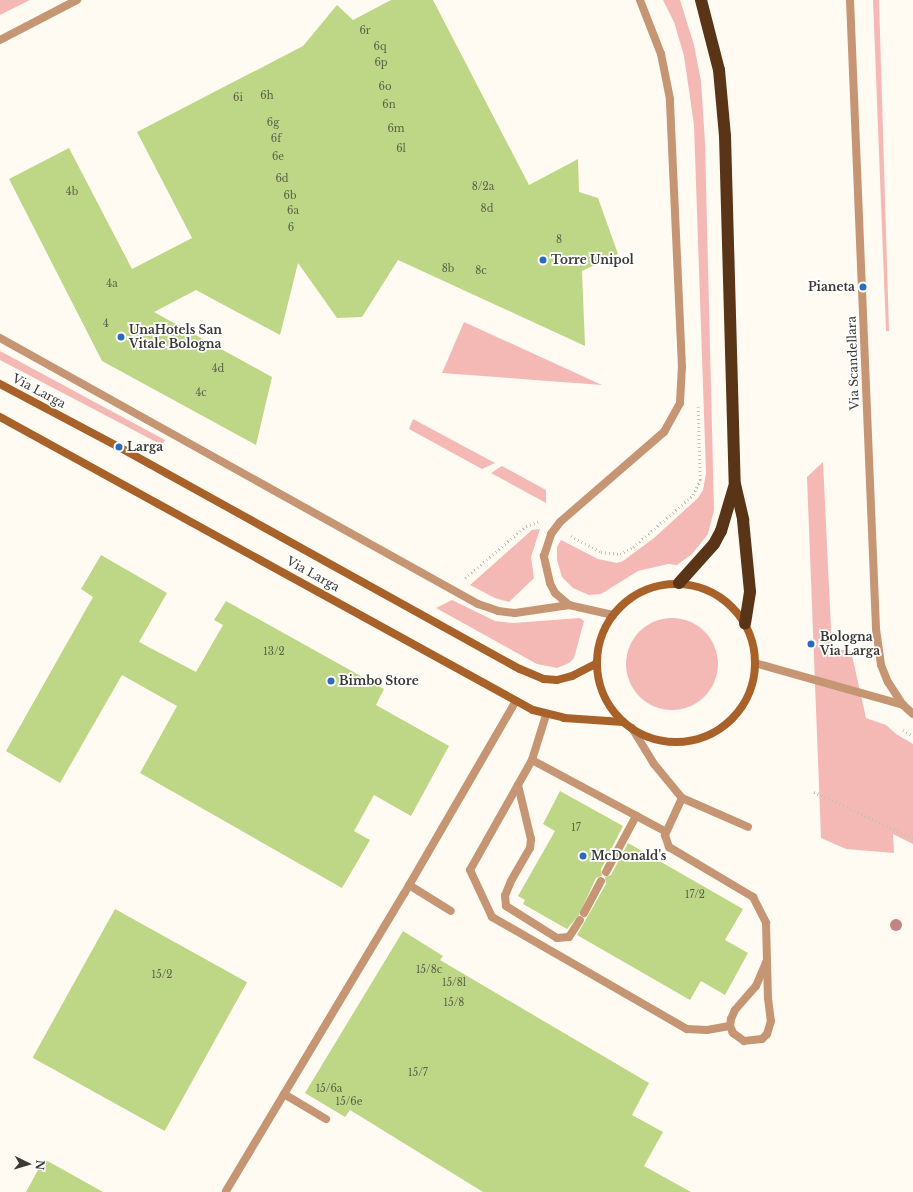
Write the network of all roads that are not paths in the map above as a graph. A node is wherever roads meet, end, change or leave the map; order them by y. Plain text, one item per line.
1 (77, 0) edge
2 (640, 0) edge
3 (701, 0) edge
4 (850, 0) edge
5 (0, 40) edge
6 (0, 338) edge
7 (0, 384) edge
8 (0, 417) edge
9 (734, 484) junction
10 (679, 583) junction
11 (569, 605) junction
12 (613, 615) junction
13 (745, 624) junction
14 (597, 663) junction
15 (755, 663) junction
16 (516, 701) junction
17 (903, 705) junction
18 (913, 714) edge
19 (546, 715) junction
20 (623, 722) junction
21 (632, 728) junction
22 (532, 760) junction
23 (518, 785) junction
24 (682, 798) junction
25 (636, 816) junction
26 (748, 827) dead end
27 (666, 832) junction
28 (606, 872) dead end
29 (601, 881) dead end
30 (409, 885) junction
31 (451, 911) dead end
32 (767, 960) junction
33 (730, 1026) junction
34 (284, 1094) junction
35 (326, 1119) dead end
36 (226, 1191) edge

1 - 5 street
2 - 11 street
3 - 9 highway
4 - 17 street, Via Scandellara
6 - 11 street
7 - 14 main road, Via Larga
8 - 16 main road, Via Larga
9 - 10 highway
9 - 13 highway
10 - 12 main road
10 - 13 main road
11 - 12 street
12 - 14 main road
13 - 15 main road
14 - 20 main road
15 - 17 street
15 - 21 main road
16 - 19 main road, Via Larga
16 - 30 street
17 - 18 street, Via Scandellara
19 - 20 main road, Via Larga
19 - 22 street
20 - 21 main road
21 - 24 street
22 - 23 street
22 - 25 street
23 - 29 street
23 - 33 street
24 - 26 street
24 - 27 street
25 - 27 street
25 - 28 street
27 - 32 street
30 - 31 street
30 - 34 street
32 - 33 street
32 - 33 street
34 - 35 street
34 - 36 street

